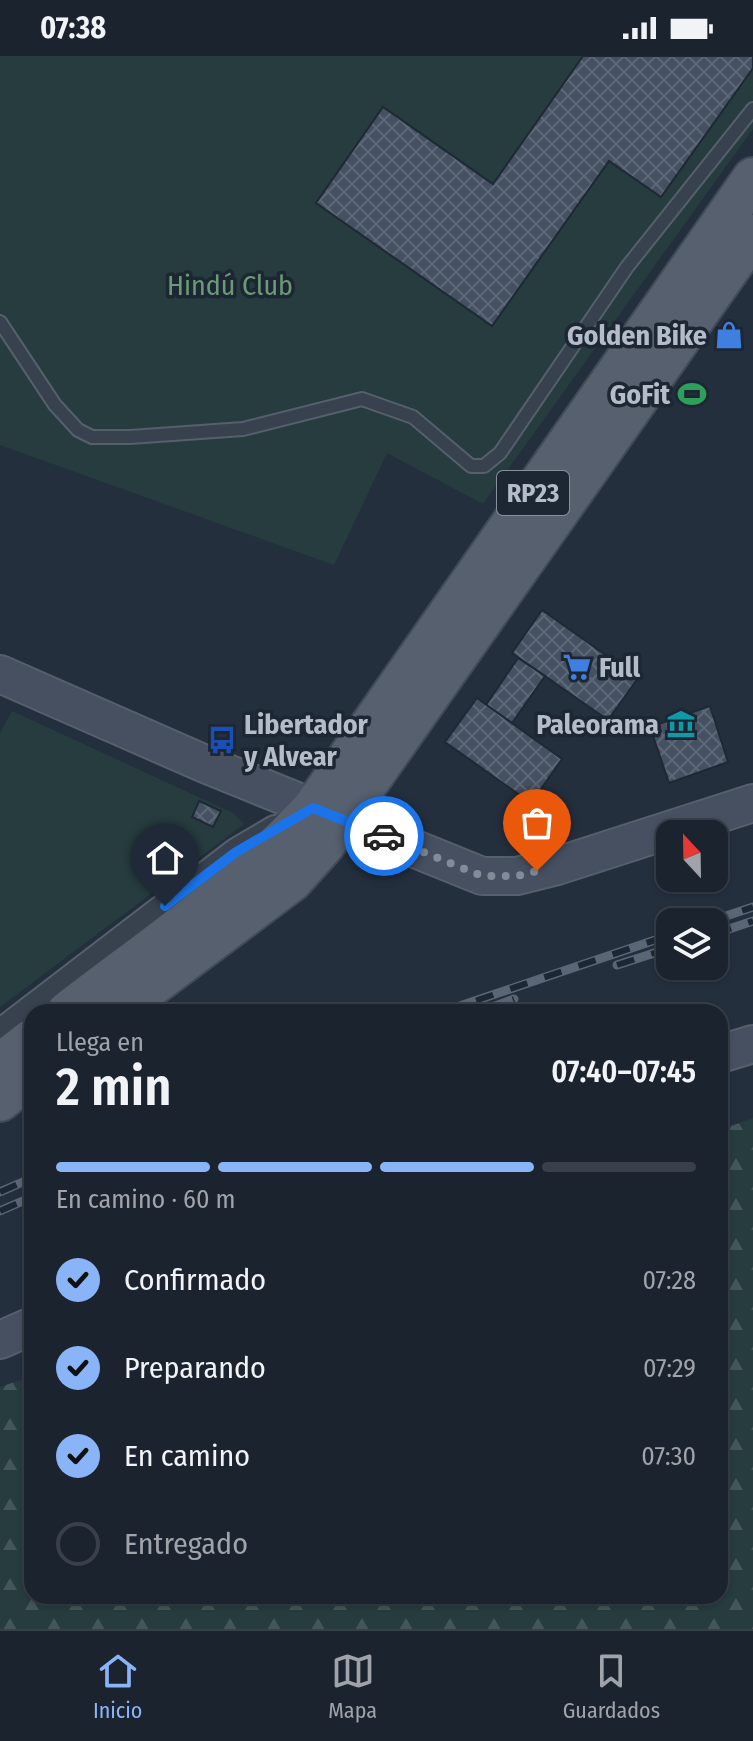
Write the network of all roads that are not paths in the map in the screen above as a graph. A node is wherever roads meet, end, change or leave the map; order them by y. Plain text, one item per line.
1 (753, 109) edge
2 (753, 178) edge
3 (753, 235) edge
4 (0, 322) edge
5 (2, 681) edge
6 (753, 803) edge
7 (328, 813) junction
8 (38, 1004) edge
9 (77, 1004) edge
10 (128, 1004) edge
11 (24, 1015) edge
12 (0, 1033) edge
13 (753, 1044) edge
14 (24, 1045) edge
15 (728, 1052) edge
16 (0, 1064) edge
17 (24, 1082) edge
18 (0, 1101) edge
19 (24, 1330) edge
20 (0, 1340) edge

1 - 4 lane
2 - 7 main road, RP23
3 - 7 main road, RP23
5 - 7 street
6 - 7 street
7 - 8 street
7 - 9 main road, RP23
7 - 10 main road, RP23
11 - 12 street
13 - 15 street
14 - 16 main road
17 - 18 main road
19 - 20 street

